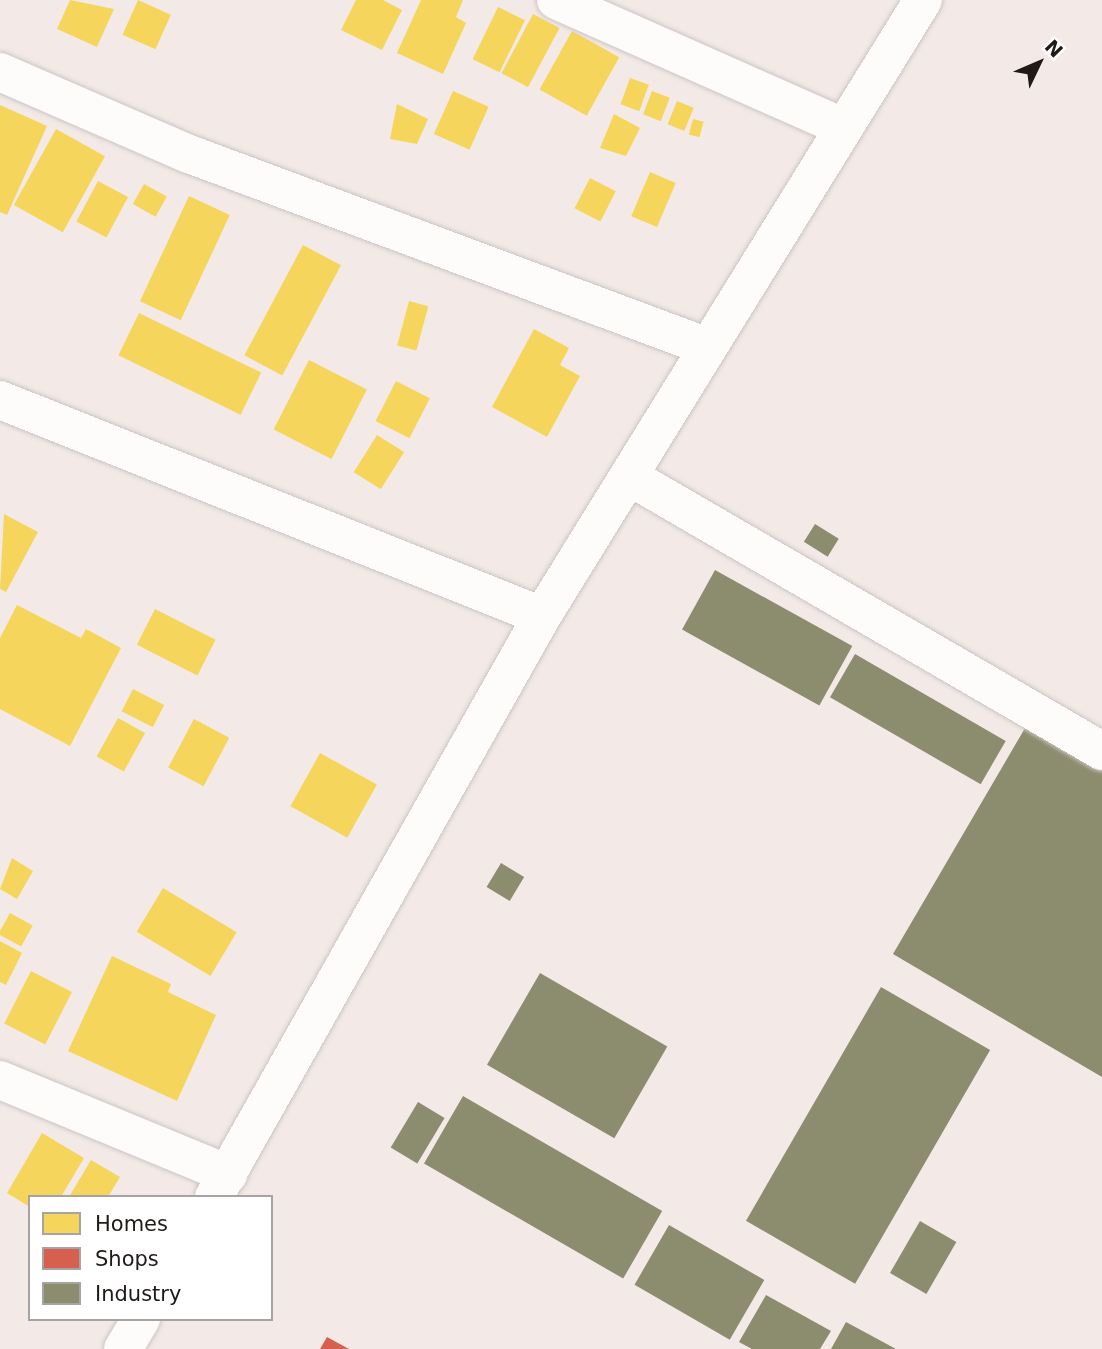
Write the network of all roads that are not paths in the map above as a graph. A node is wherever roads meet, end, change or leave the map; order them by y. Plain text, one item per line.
1 (556, 0) edge
2 (923, 0) edge
3 (0, 72) edge
4 (843, 127) junction
5 (705, 346) junction
6 (0, 400) edge
7 (630, 477) junction
8 (541, 616) junction
9 (1102, 751) edge
10 (0, 1080) edge
11 (221, 1185) edge
12 (140, 1321) edge
13 (123, 1349) edge

1 - 4 street
2 - 4 street
3 - 5 street
4 - 5 street
5 - 7 street
6 - 8 street
7 - 8 street
7 - 9 street
8 - 11 street
10 - 11 street
12 - 13 street

